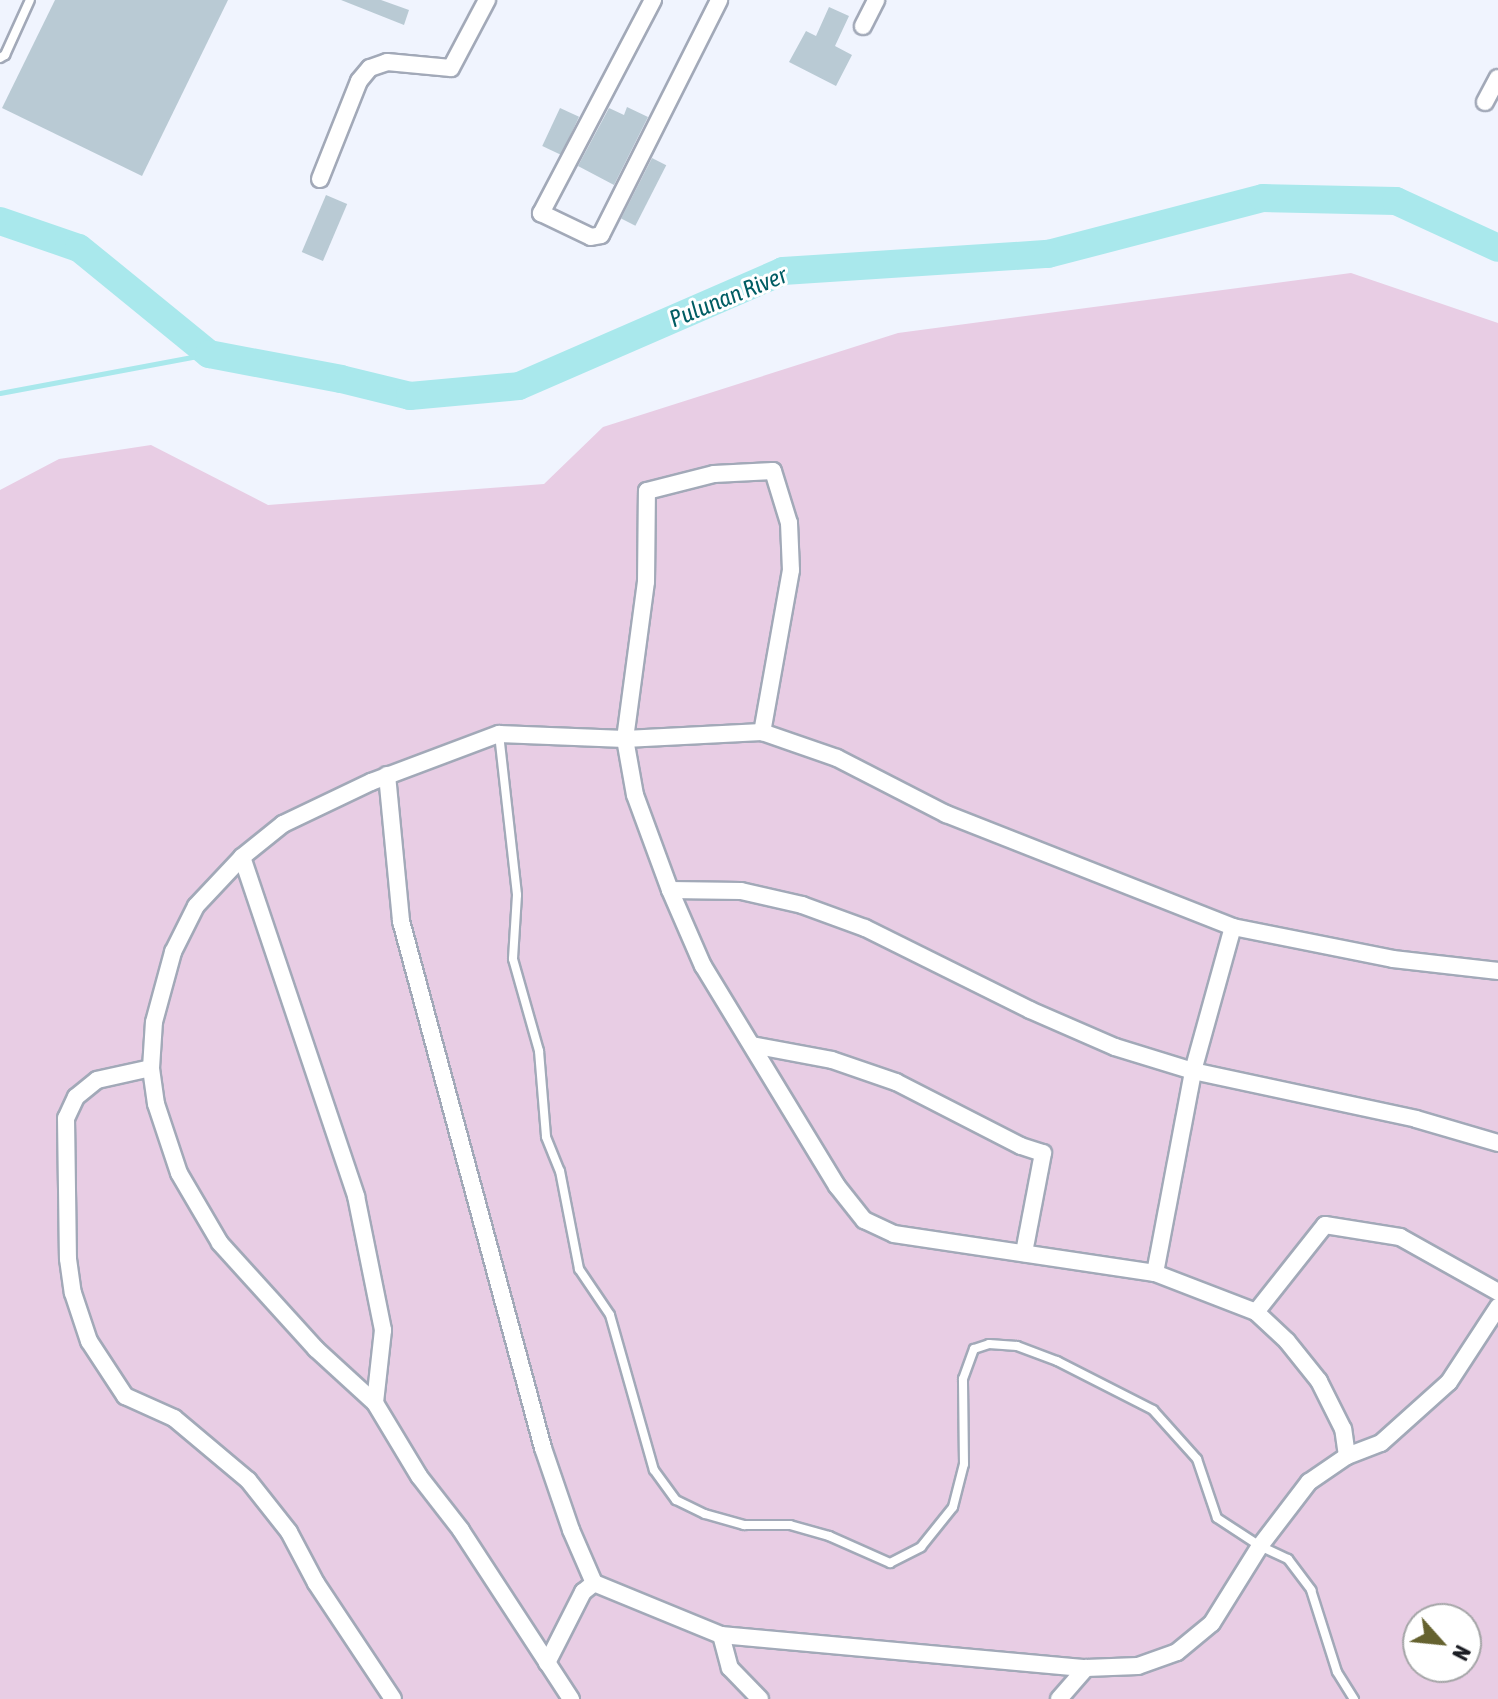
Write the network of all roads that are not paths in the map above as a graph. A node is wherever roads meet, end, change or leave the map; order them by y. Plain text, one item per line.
1 (30, 0) edge
2 (487, 0) edge
3 (653, 0) edge
4 (719, 0) edge
5 (876, 0) edge
6 (863, 26) dead end
7 (0, 58) edge
8 (1498, 78) edge
9 (1485, 102) dead end
10 (320, 179) dead end
11 (762, 732) junction
12 (499, 734) junction
13 (625, 739) junction
14 (387, 775) junction
15 (242, 857) junction
16 (670, 890) junction
17 (1233, 927) junction
18 (1498, 971) edge
19 (752, 1045) junction
20 (151, 1068) junction
21 (1193, 1071) junction
22 (1498, 1143) edge
23 (1024, 1253) junction
24 (1155, 1273) junction
25 (1498, 1292) edge
26 (1498, 1307) edge
27 (1256, 1312) junction
28 (375, 1403) junction
29 (1347, 1456) junction
30 (1260, 1546) junction
31 (594, 1583) junction
32 (721, 1635) junction
33 (547, 1663) junction
34 (1086, 1668) junction
35 (393, 1699) edge
36 (571, 1699) edge
37 (760, 1699) edge
38 (1059, 1699) edge
39 (1354, 1699) edge

1 - 7 lane
2 - 10 street
3 - 4 street
5 - 6 street
8 - 9 street
11 - 13 street
11 - 13 street
11 - 17 street
12 - 13 street
12 - 14 street
12 - 30 lane
13 - 16 street
14 - 15 street
14 - 31 street
15 - 20 street
15 - 28 street
16 - 19 street
16 - 21 street
17 - 18 street
17 - 21 street
19 - 23 street
19 - 23 street
20 - 28 street
20 - 35 street
21 - 22 street
21 - 24 street
23 - 24 street
24 - 27 street
25 - 27 street
26 - 29 street
27 - 29 street
28 - 33 street
29 - 30 street
30 - 34 street
30 - 39 lane
31 - 32 street
31 - 33 street
32 - 34 street
32 - 37 street
33 - 36 street
34 - 38 street

